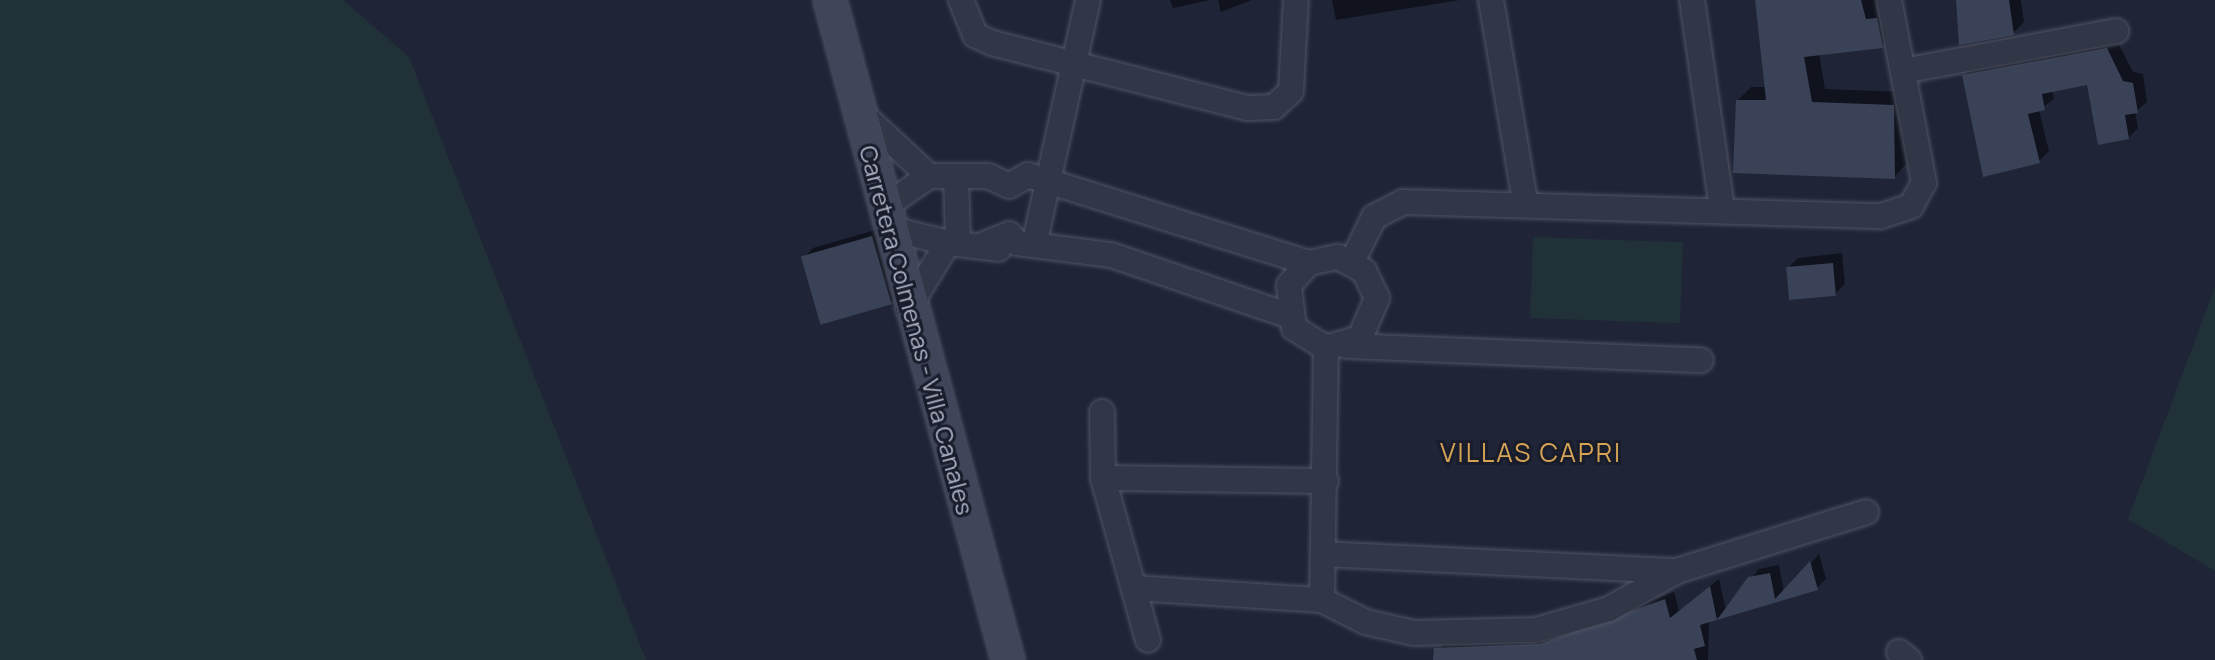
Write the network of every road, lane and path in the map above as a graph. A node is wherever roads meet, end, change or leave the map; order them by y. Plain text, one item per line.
1 (830, 0) edge
2 (961, 0) edge
3 (1088, 0) edge
4 (1296, 0) edge
5 (1491, 0) edge
6 (1692, 0) edge
7 (1889, 0) edge
8 (2116, 31) dead end
9 (1071, 60) junction
10 (1903, 71) junction
11 (858, 110) junction
12 (929, 176) junction
13 (956, 176) junction
14 (1038, 177) junction
15 (1525, 201) junction
16 (1722, 208) junction
17 (886, 218) junction
18 (953, 242) junction
19 (1026, 242) junction
20 (1352, 262) junction
21 (1309, 263) junction
22 (908, 308) junction
23 (1287, 315) junction
24 (1336, 347) junction
25 (1701, 360) dead end
26 (1102, 412) dead end
27 (1103, 478) junction
28 (1326, 481) junction
29 (1866, 512) dead end
30 (1324, 554) junction
31 (1677, 571) junction
32 (1134, 588) junction
33 (1322, 600) junction
34 (1148, 640) dead end
35 (1008, 660) edge

1 - 11 street, Carretera Colmenas - Villa Canales
2 - 9 street
3 - 9 street
4 - 9 street
5 - 15 street
6 - 16 street
7 - 10 street
8 - 10 street
9 - 14 street
10 - 16 street
11 - 12 street
11 - 17 street, Carretera Colmenas - Villa Canales
12 - 13 street
12 - 17 street
13 - 14 street
13 - 18 street
14 - 19 street
14 - 21 street
15 - 16 street
15 - 20 street
17 - 18 street
17 - 22 street, Carretera Colmenas - Villa Canales
18 - 19 street
18 - 22 street
19 - 23 street
20 - 21 street
20 - 24 street
21 - 23 street
22 - 35 street, Carretera Colmenas - Villa Canales
23 - 24 street
24 - 25 street
24 - 28 street
26 - 27 street
27 - 28 street
27 - 32 street
28 - 30 street
29 - 31 street
30 - 31 street
30 - 33 street
31 - 33 street
32 - 33 street
32 - 34 street

